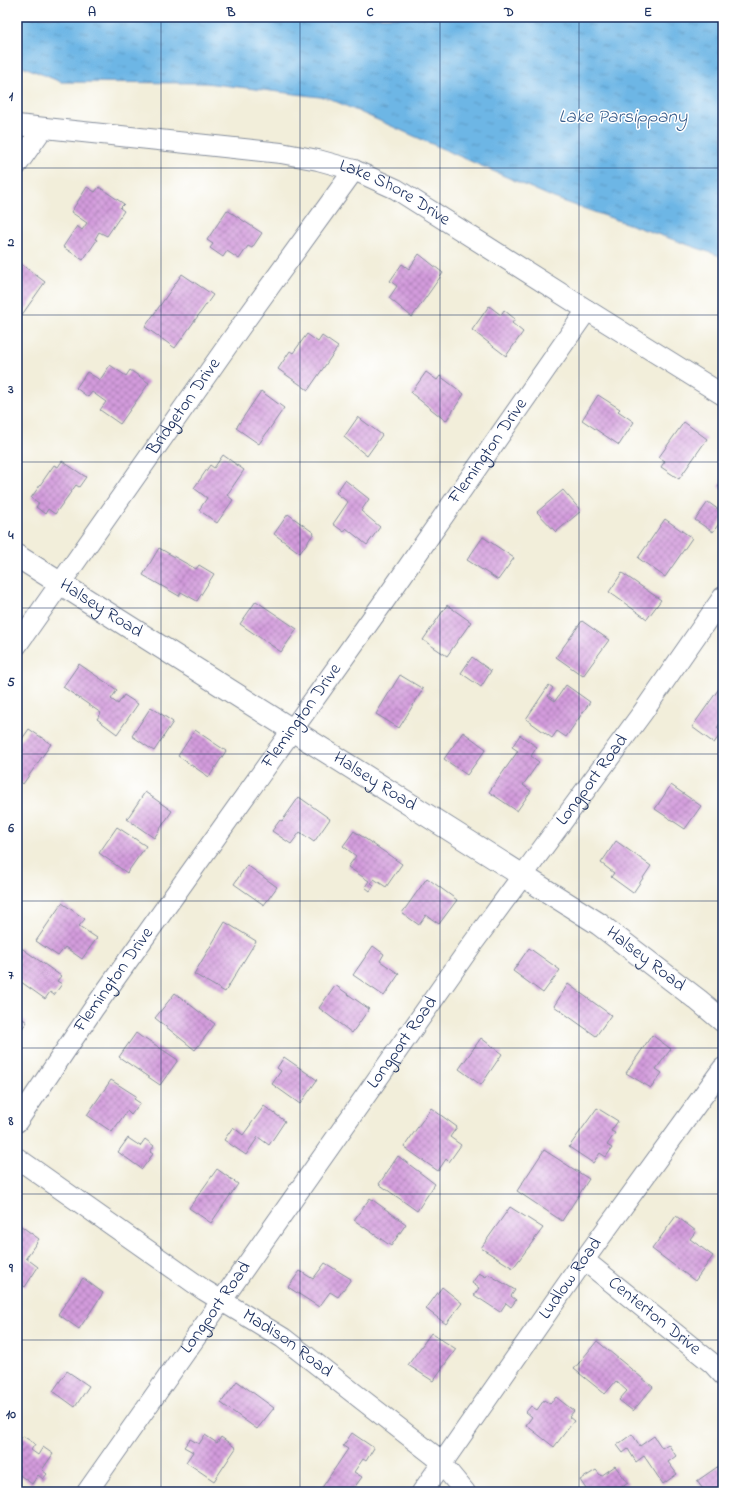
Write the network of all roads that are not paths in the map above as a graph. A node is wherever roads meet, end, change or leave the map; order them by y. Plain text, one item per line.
1 (17, 125) edge
2 (43, 128) junction
3 (17, 165) edge
4 (354, 170) junction
5 (587, 310) junction
6 (723, 395) edge
7 (17, 556) edge
8 (60, 584) junction
9 (723, 597) edge
10 (17, 645) edge
11 (292, 730) junction
12 (523, 876) junction
13 (723, 1022) edge
14 (723, 1068) edge
15 (17, 1122) edge
16 (17, 1158) edge
17 (584, 1260) junction
18 (222, 1301) junction
19 (723, 1375) edge
20 (441, 1464) junction
21 (87, 1492) edge
22 (422, 1492) edge
23 (465, 1492) edge

1 - 2 street, Lake Shore Drive
2 - 3 street
2 - 4 street, Lake Shore Drive
4 - 5 street, Lake Shore Drive
4 - 8 street, Bridgeton Drive
5 - 6 street, Lake Shore Drive
5 - 11 street, Flemington Drive
7 - 8 street, Halsey Road
8 - 10 street, Bridgeton Drive
8 - 11 street, Halsey Road
9 - 12 street, Longport Road
11 - 12 street, Halsey Road
11 - 15 street, Flemington Drive
12 - 13 street, Halsey Road
12 - 18 street, Longport Road
14 - 17 street, Ludlow Road
16 - 18 street, Madison Road
17 - 19 street, Centerton Drive
17 - 20 street, Ludlow Road
18 - 20 street, Madison Road
18 - 21 street, Longport Road
20 - 22 street, Ludlow Road
20 - 23 street, Madison Road

